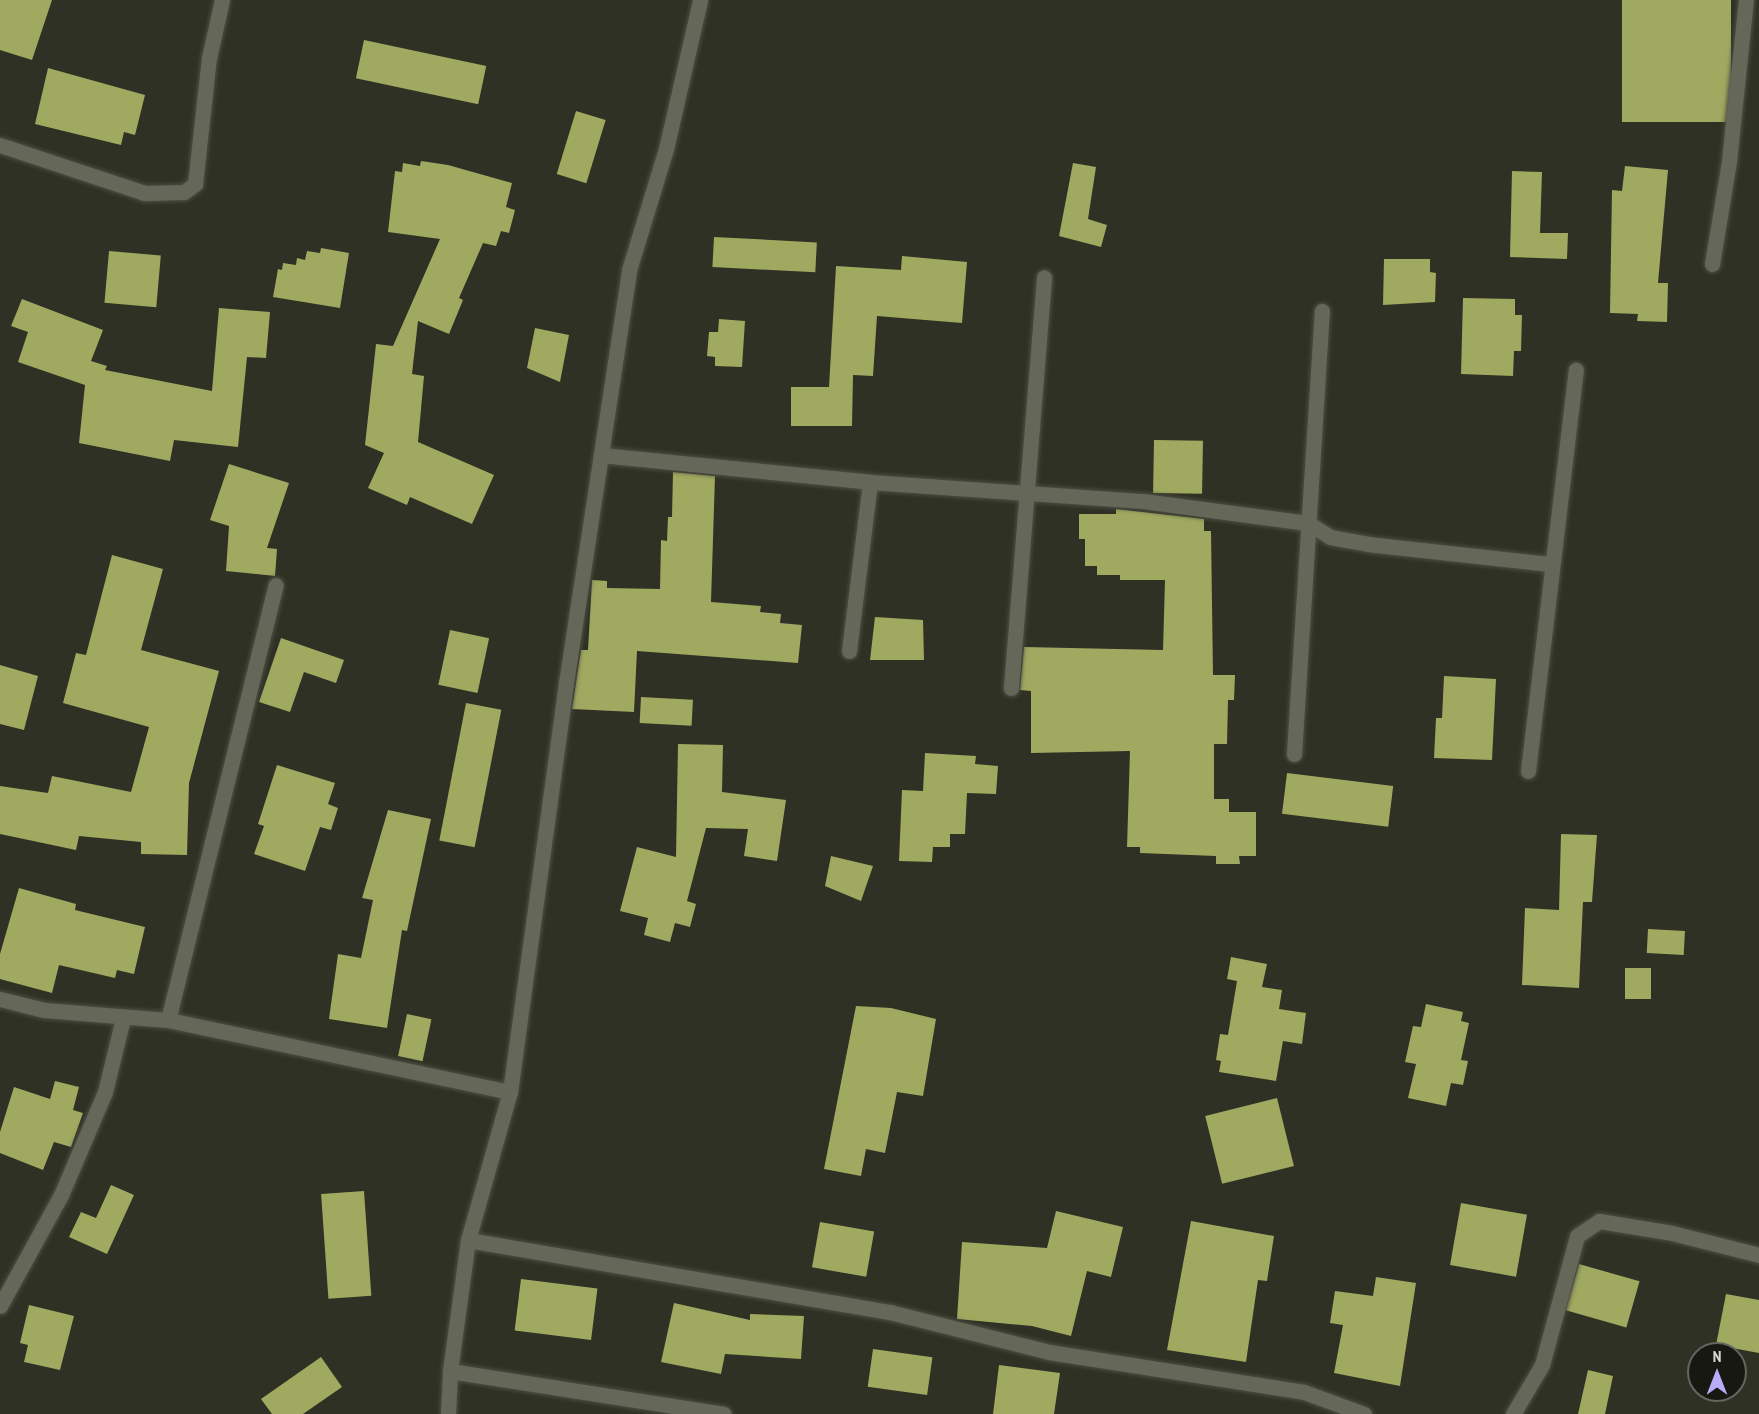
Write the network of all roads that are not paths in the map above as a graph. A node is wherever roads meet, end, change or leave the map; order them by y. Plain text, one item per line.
1 (222, 0) edge
2 (700, 0) edge
3 (1746, 0) edge
4 (0, 146) edge
5 (1712, 264) dead end
6 (1044, 277) dead end
7 (1322, 311) dead end
8 (1576, 370) dead end
9 (601, 455) junction
10 (870, 482) junction
11 (1027, 494) junction
12 (1308, 523) junction
13 (1550, 564) junction
14 (276, 585) dead end
15 (849, 651) dead end
16 (1011, 688) dead end
17 (1294, 754) dead end
18 (1528, 771) dead end
19 (0, 999) edge
20 (123, 1018) junction
21 (168, 1020) junction
22 (510, 1092) junction
23 (468, 1240) junction
24 (1759, 1255) edge
25 (0, 1306) edge
26 (450, 1371) junction
27 (448, 1414) edge
28 (724, 1414) edge
29 (1364, 1414) edge
30 (1513, 1414) edge

1 - 4 street
2 - 9 street
3 - 5 street
6 - 11 street
7 - 12 street
8 - 13 street
9 - 10 street
9 - 22 street
10 - 11 street
10 - 15 street
11 - 12 street
11 - 16 street
12 - 13 street
12 - 17 street
13 - 18 street
14 - 21 street
19 - 20 street
20 - 21 street
20 - 25 street
21 - 22 street
22 - 23 street
23 - 26 street
23 - 29 street
24 - 30 street
26 - 27 street
26 - 28 street

